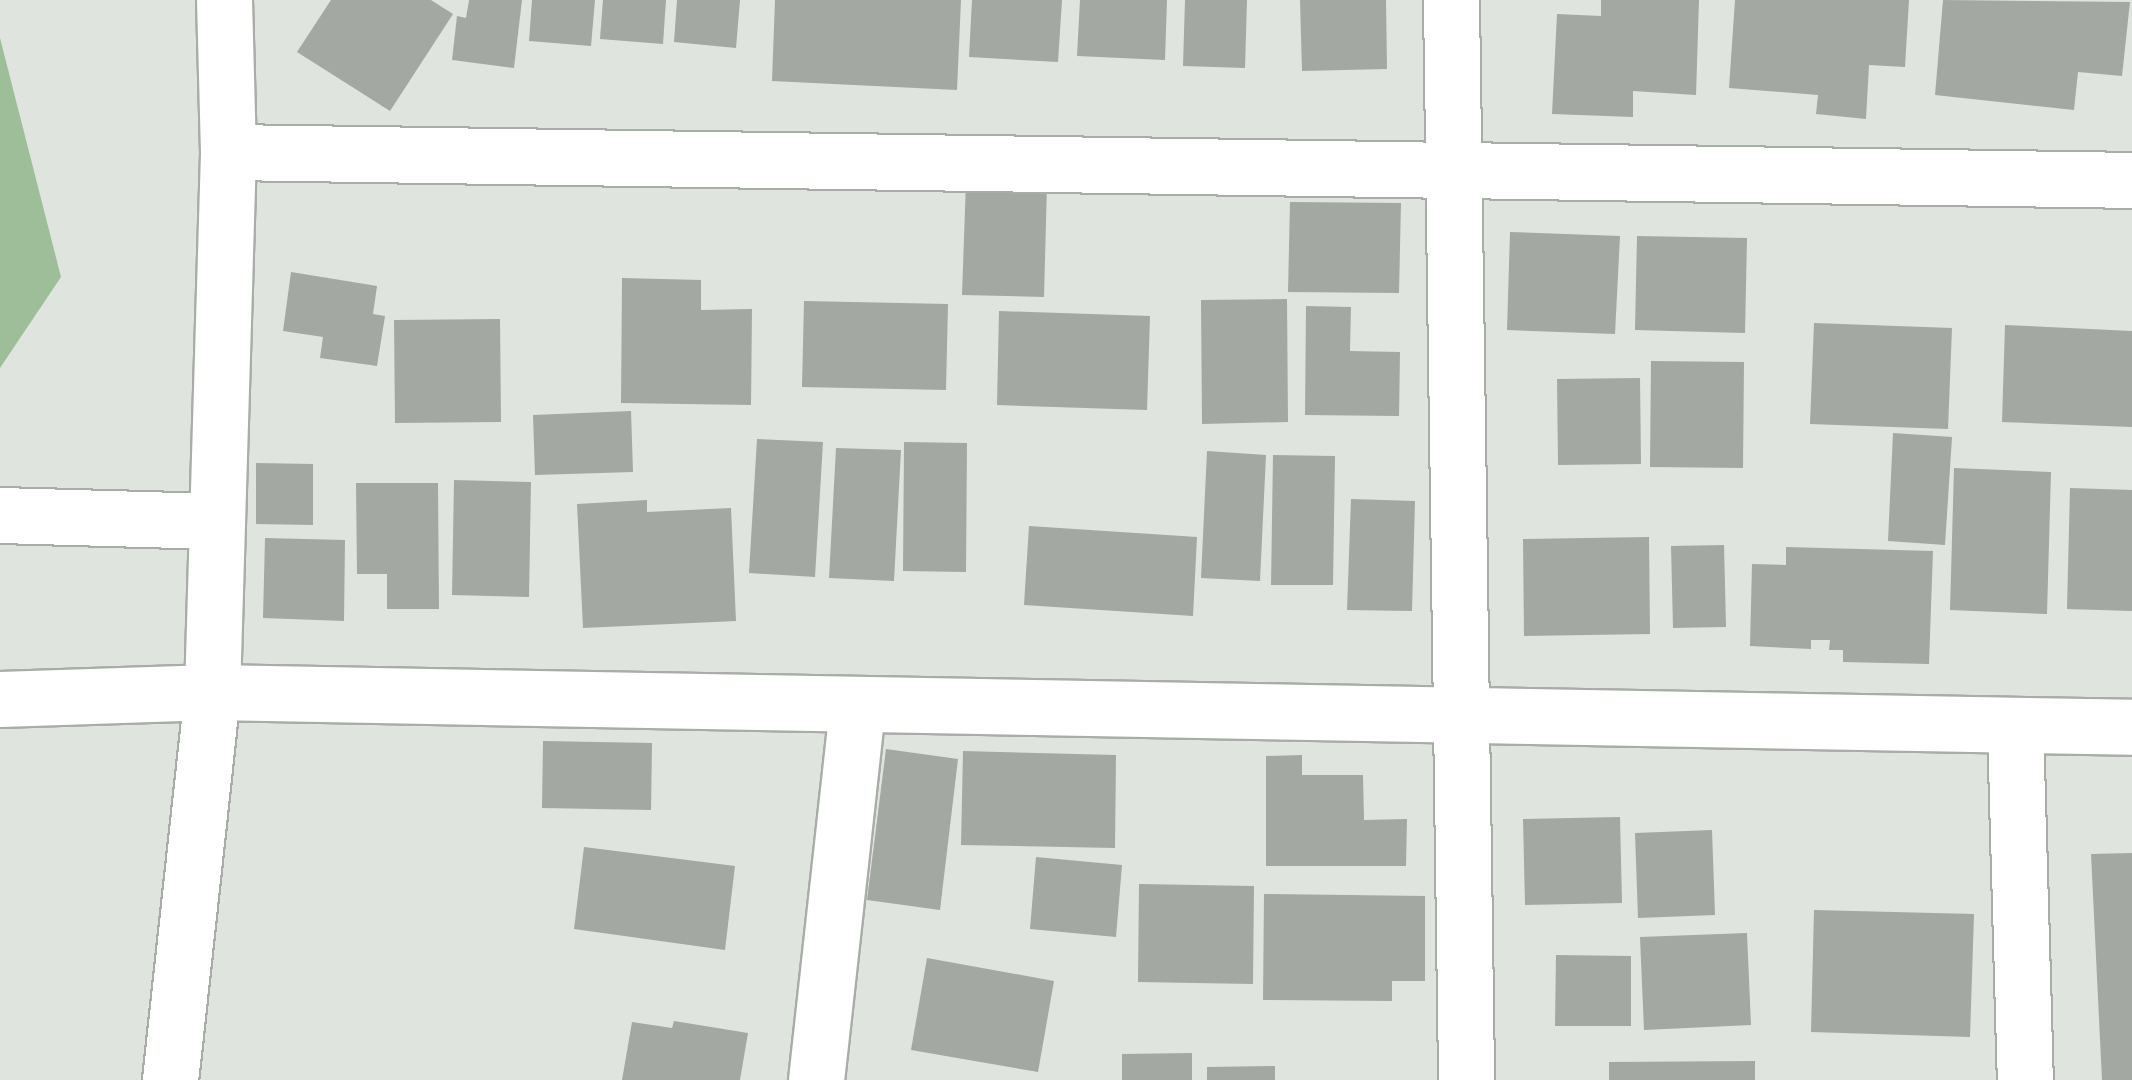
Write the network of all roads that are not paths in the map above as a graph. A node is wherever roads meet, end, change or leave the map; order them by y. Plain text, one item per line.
1 (224, 0) edge
2 (1451, 0) edge
3 (228, 152) junction
4 (1454, 166) junction
5 (2132, 180) edge
6 (0, 514) edge
7 (217, 520) junction
8 (212, 692) junction
9 (0, 698) edge
10 (857, 708) junction
11 (1466, 715) junction
12 (2015, 727) junction
13 (2132, 727) edge
14 (170, 1080) edge
15 (816, 1080) edge
16 (1466, 1080) edge
17 (2025, 1080) edge

1 - 3 street
2 - 4 street
3 - 4 street
3 - 7 street
4 - 5 street
4 - 11 street
6 - 7 street
7 - 8 street
8 - 9 street
8 - 10 street
8 - 14 street
10 - 11 street
10 - 15 street
11 - 12 street
11 - 16 street
12 - 13 street
12 - 17 street

